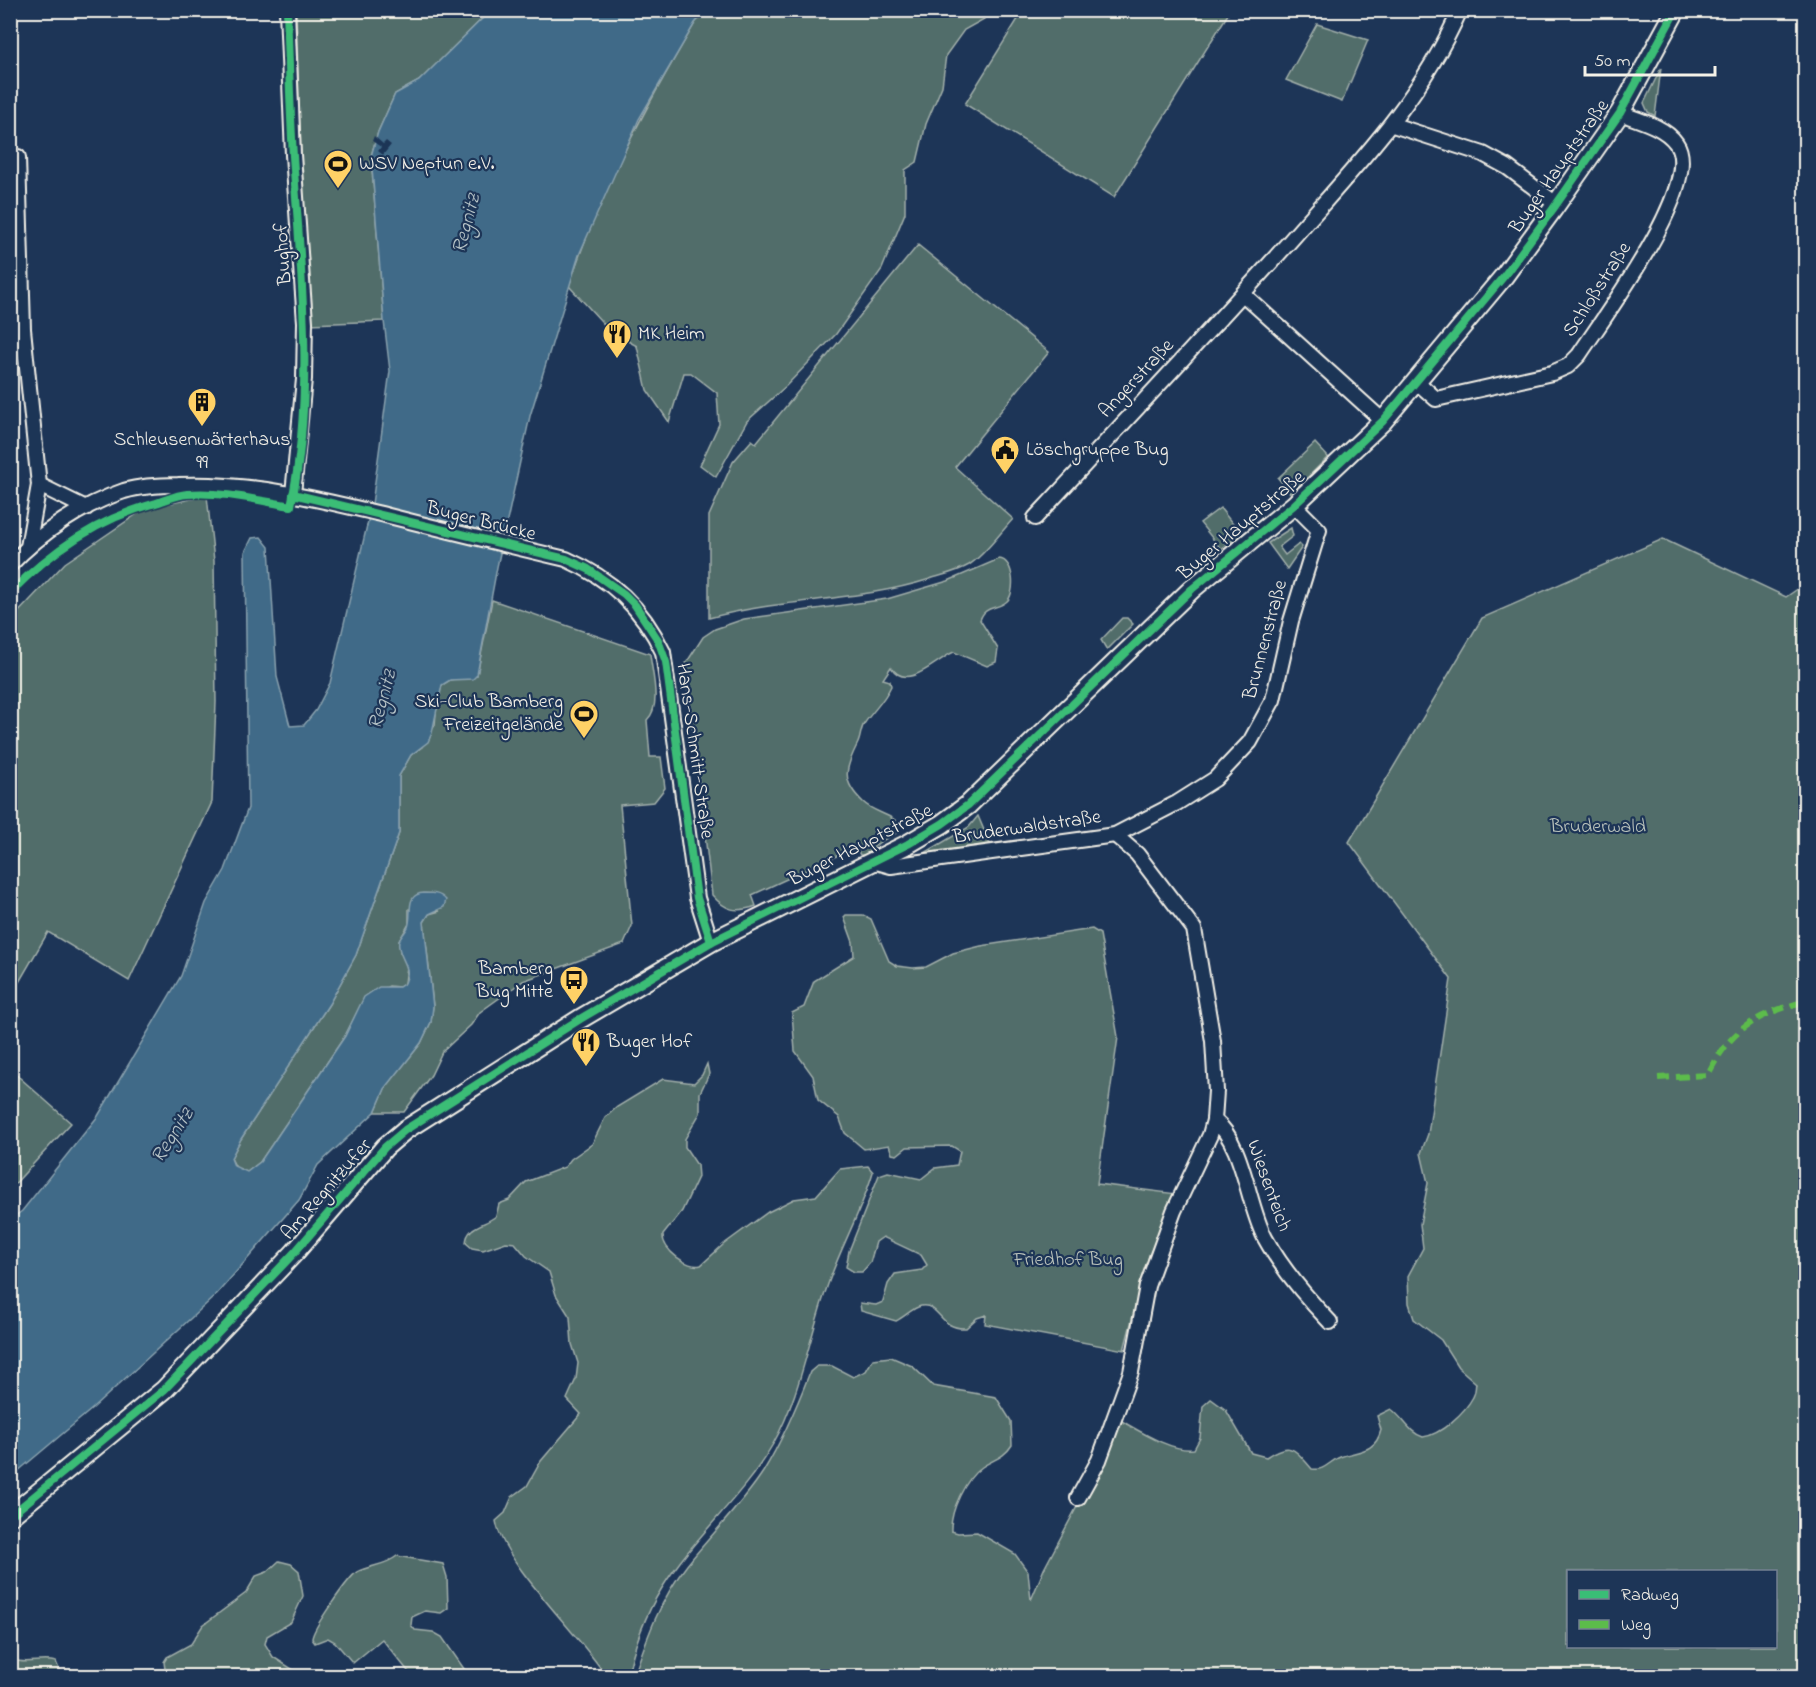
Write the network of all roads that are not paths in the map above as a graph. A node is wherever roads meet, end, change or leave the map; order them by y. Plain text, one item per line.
1 (287, 10) edge
2 (1460, 10) edge
3 (1676, 10) edge
4 (1620, 113) junction
5 (1393, 125) junction
6 (18, 157) dead end
7 (1556, 204) junction
8 (1243, 294) junction
9 (1417, 382) junction
10 (1383, 421) junction
11 (39, 485) junction
12 (293, 494) junction
13 (1294, 505) junction
14 (86, 508) junction
15 (1035, 518) dead end
16 (28, 547) junction
17 (10, 565) edge
18 (607, 582) joint
19 (1215, 779) joint
20 (1115, 835) junction
21 (873, 861) junction
22 (711, 942) junction
23 (1214, 1120) junction
24 (1330, 1322) dead end
25 (1078, 1498) dead end
26 (10, 1516) edge

1 - 12 street, Bughof
2 - 5 street, Angerstraße
3 - 4 street, Buger Hauptstraße
4 - 7 street, Buger Hauptstraße
4 - 9 street, Schloßstraße
5 - 7 street
5 - 8 street, Angerstraße
6 - 11 street
7 - 9 street, Buger Hauptstraße
8 - 10 street
8 - 15 street, Angerstraße
9 - 10 street, Buger Hauptstraße
10 - 13 street, Buger Hauptstraße
11 - 14 street
11 - 16 street
12 - 14 street
12 - 18 street, Buger Brücke
13 - 19 street, Brunnenstraße
13 - 21 street, Buger Hauptstraße
14 - 16 street
16 - 17 street
18 - 22 street, Hans-Schmitt-Straße
19 - 20 street, Bruderwaldstraße
20 - 21 street, Bruderwaldstraße
20 - 23 street, Bruderwaldstraße
21 - 22 street, Buger Hauptstraße
22 - 26 street, Am Regnitzufer
23 - 24 street, Wiesenteich
23 - 25 street, Bruderwaldstraße

